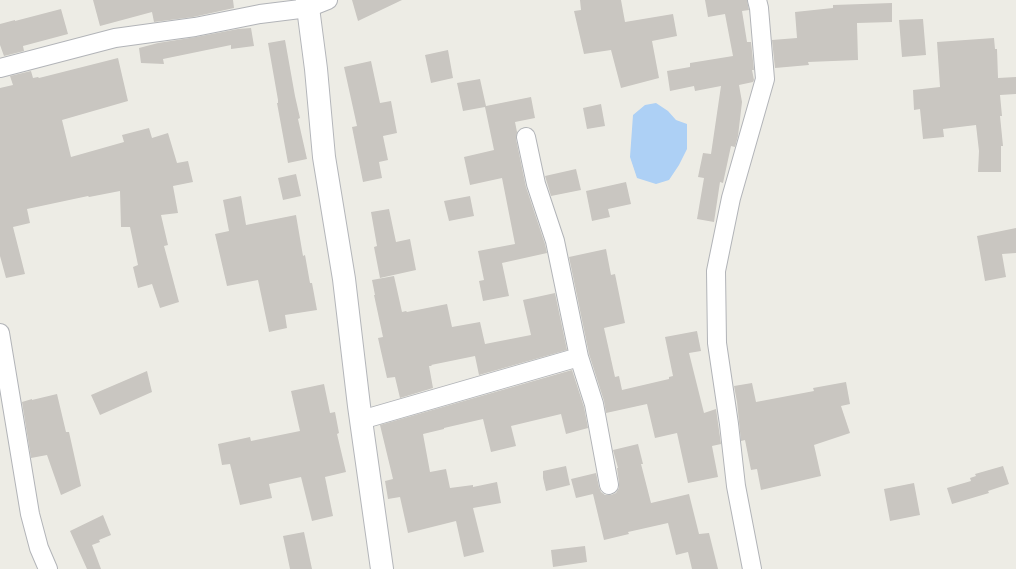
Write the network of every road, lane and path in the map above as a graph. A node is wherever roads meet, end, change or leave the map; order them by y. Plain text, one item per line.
1 (328, 0) edge
2 (757, 0) edge
3 (308, 4) edge
4 (0, 68) edge
5 (526, 137) dead end
6 (0, 333) edge
7 (579, 357) junction
8 (361, 420) junction
9 (609, 484) dead end
10 (48, 569) edge
11 (382, 569) edge
12 (752, 569) edge

1 - 3 street
2 - 12 street
3 - 4 street
3 - 8 street
5 - 7 street
6 - 10 street
7 - 8 street
7 - 9 street
8 - 11 street

